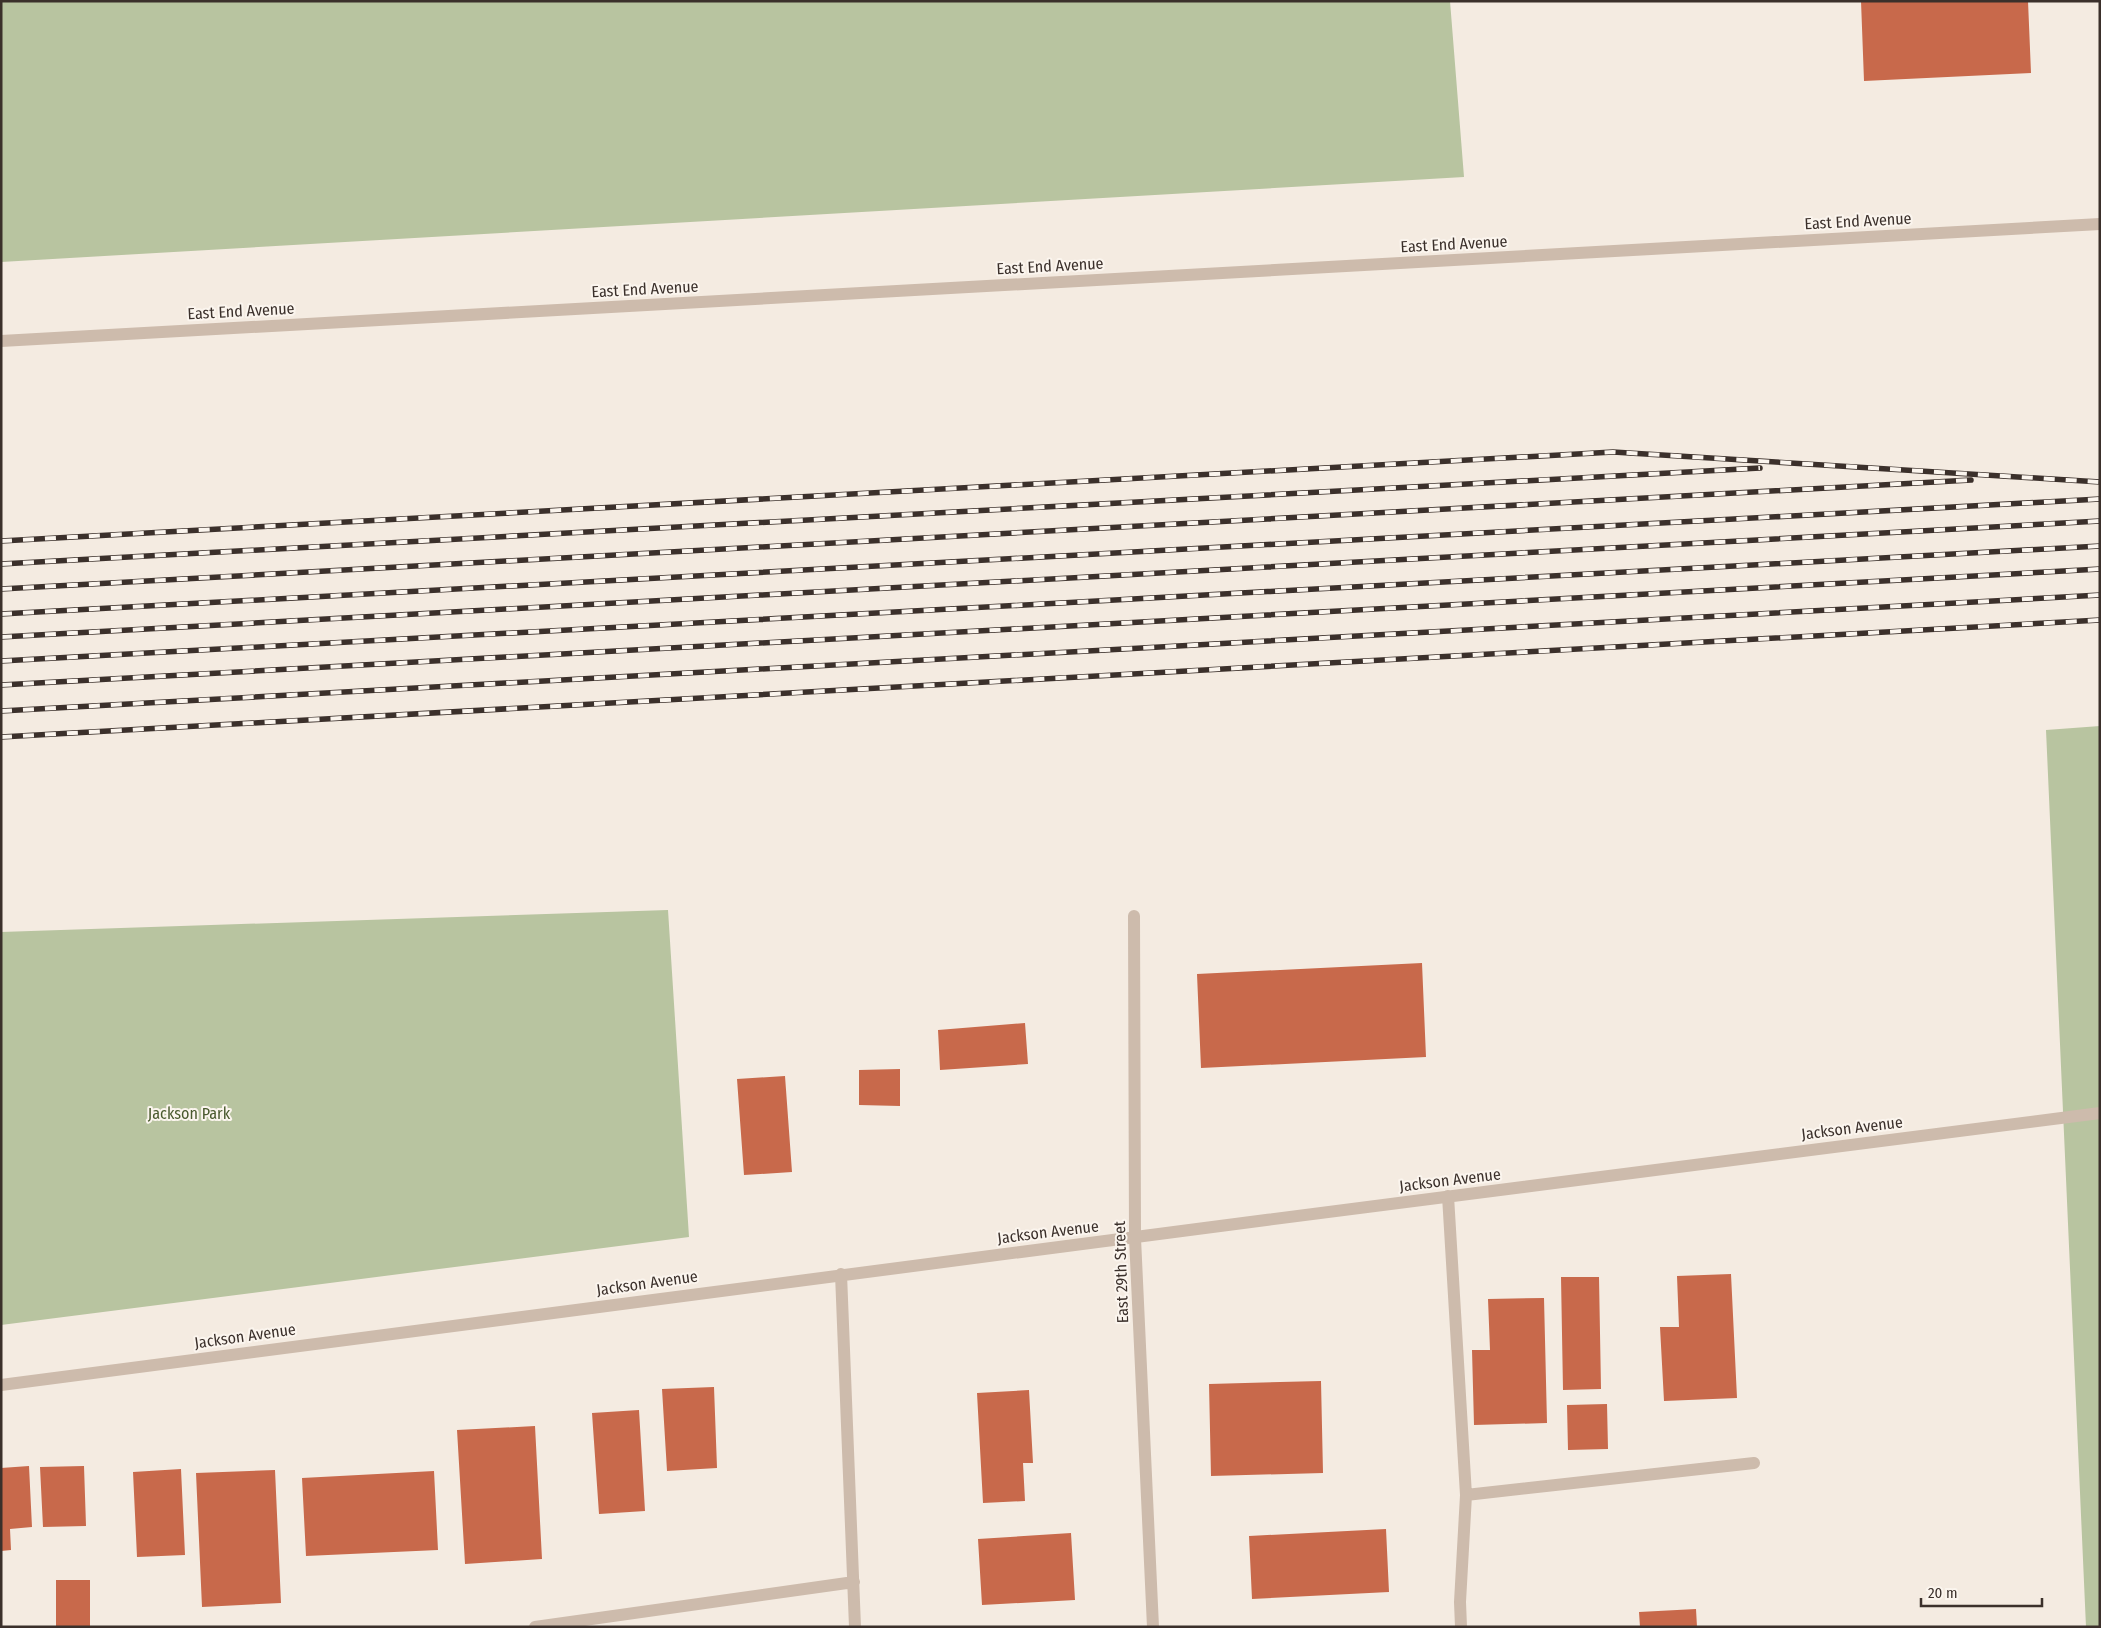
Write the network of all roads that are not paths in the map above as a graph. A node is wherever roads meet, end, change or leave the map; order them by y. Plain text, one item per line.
1 (2100, 224) edge
2 (1, 341) edge
3 (1134, 916) dead end
4 (2100, 1113) edge
5 (1448, 1196) junction
6 (1135, 1238) junction
7 (841, 1274) junction
8 (1, 1385) edge
9 (1754, 1463) dead end
10 (1466, 1495) junction
11 (854, 1582) junction
12 (536, 1627) edge
13 (855, 1627) edge
14 (1153, 1627) edge
15 (1462, 1627) edge

1 - 2 street, East End Avenue
3 - 6 street, East 29th Street
4 - 5 street, Jackson Avenue
5 - 6 street, Jackson Avenue
5 - 10 street
6 - 7 street, Jackson Avenue
6 - 14 street, East 29th Street
7 - 8 street, Jackson Avenue
7 - 11 street
9 - 10 street
10 - 15 street
11 - 12 street
11 - 13 street

